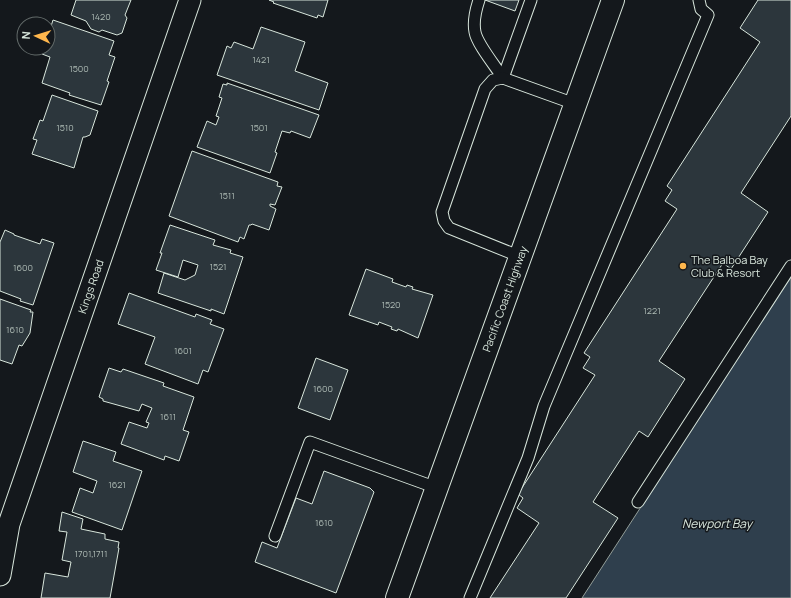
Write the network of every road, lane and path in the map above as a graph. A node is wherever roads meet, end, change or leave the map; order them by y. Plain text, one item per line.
1 (190, 0) edge
2 (479, 0) edge
3 (531, 0) edge
4 (613, 0) edge
5 (699, 0) edge
6 (503, 78) junction
7 (575, 104) junction
8 (521, 258) junction
9 (791, 266) edge
10 (437, 488) junction
11 (638, 502) dead end
12 (275, 536) dead end
13 (0, 575) edge
14 (397, 598) edge
15 (470, 598) edge

1 - 13 street, Kings Road
2 - 6 lane
3 - 6 lane
4 - 7 highway, Pacific Coast Highway
5 - 15 lane
6 - 7 lane
6 - 8 lane
7 - 8 highway, Pacific Coast Highway
8 - 10 highway, Pacific Coast Highway
9 - 11 lane
10 - 12 lane
10 - 14 highway, Pacific Coast Highway

